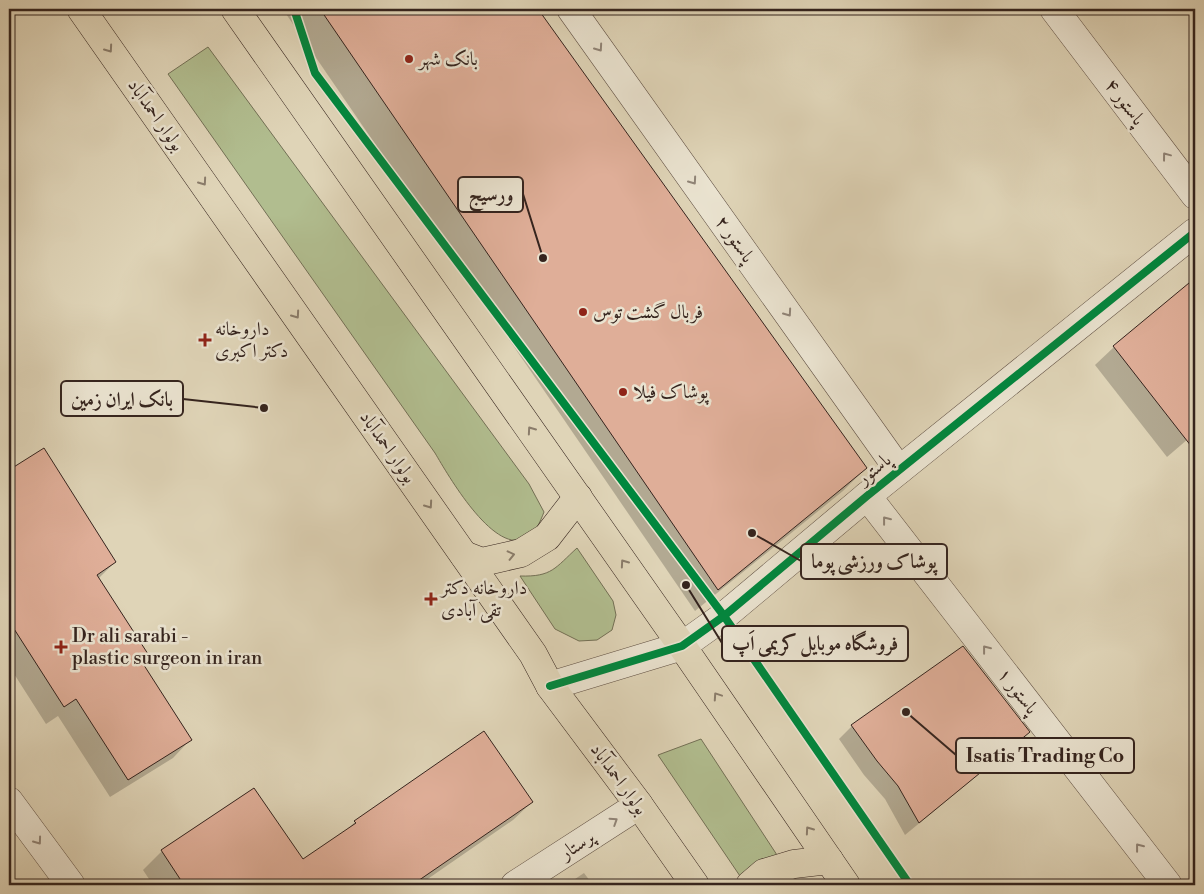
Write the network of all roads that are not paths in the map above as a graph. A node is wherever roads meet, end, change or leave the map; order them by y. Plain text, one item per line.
1 (82, 9) edge
2 (235, 9) edge
3 (571, 9) edge
4 (1054, 9) edge
5 (1195, 195) edge
6 (1195, 232) edge
7 (899, 470) junction
8 (578, 496) junction
9 (867, 496) junction
10 (464, 555) junction
11 (682, 646) junction
12 (550, 686) junction
13 (9, 801) edge
14 (639, 805) junction
15 (829, 860) junction
16 (71, 885) edge
17 (515, 885) edge
18 (695, 885) edge
19 (750, 885) edge
20 (846, 885) edge
21 (1168, 885) edge

1 -> 10 main road, بولوار احمدآباد
8 -> 2 main road
3 -> 7 street, پاستور ۲
5 -> 4 street, پاستور ۴
6 - 7 street, پاستور
7 - 9 street, پاستور
10 -> 8 main road
11 -> 8 main road
9 - 11 street, پاستور
21 -> 9 street, پاستور ۱
10 - 12 main road, بولوار احمدآباد
11 - 12 street, پاستور
15 -> 11 main road
12 - 14 main road, بولوار احمدآباد
13 -> 16 street
17 -> 14 street, پرستار
14 - 18 main road, بولوار احمدآباد
15 - 19 main road
15 - 20 main road

